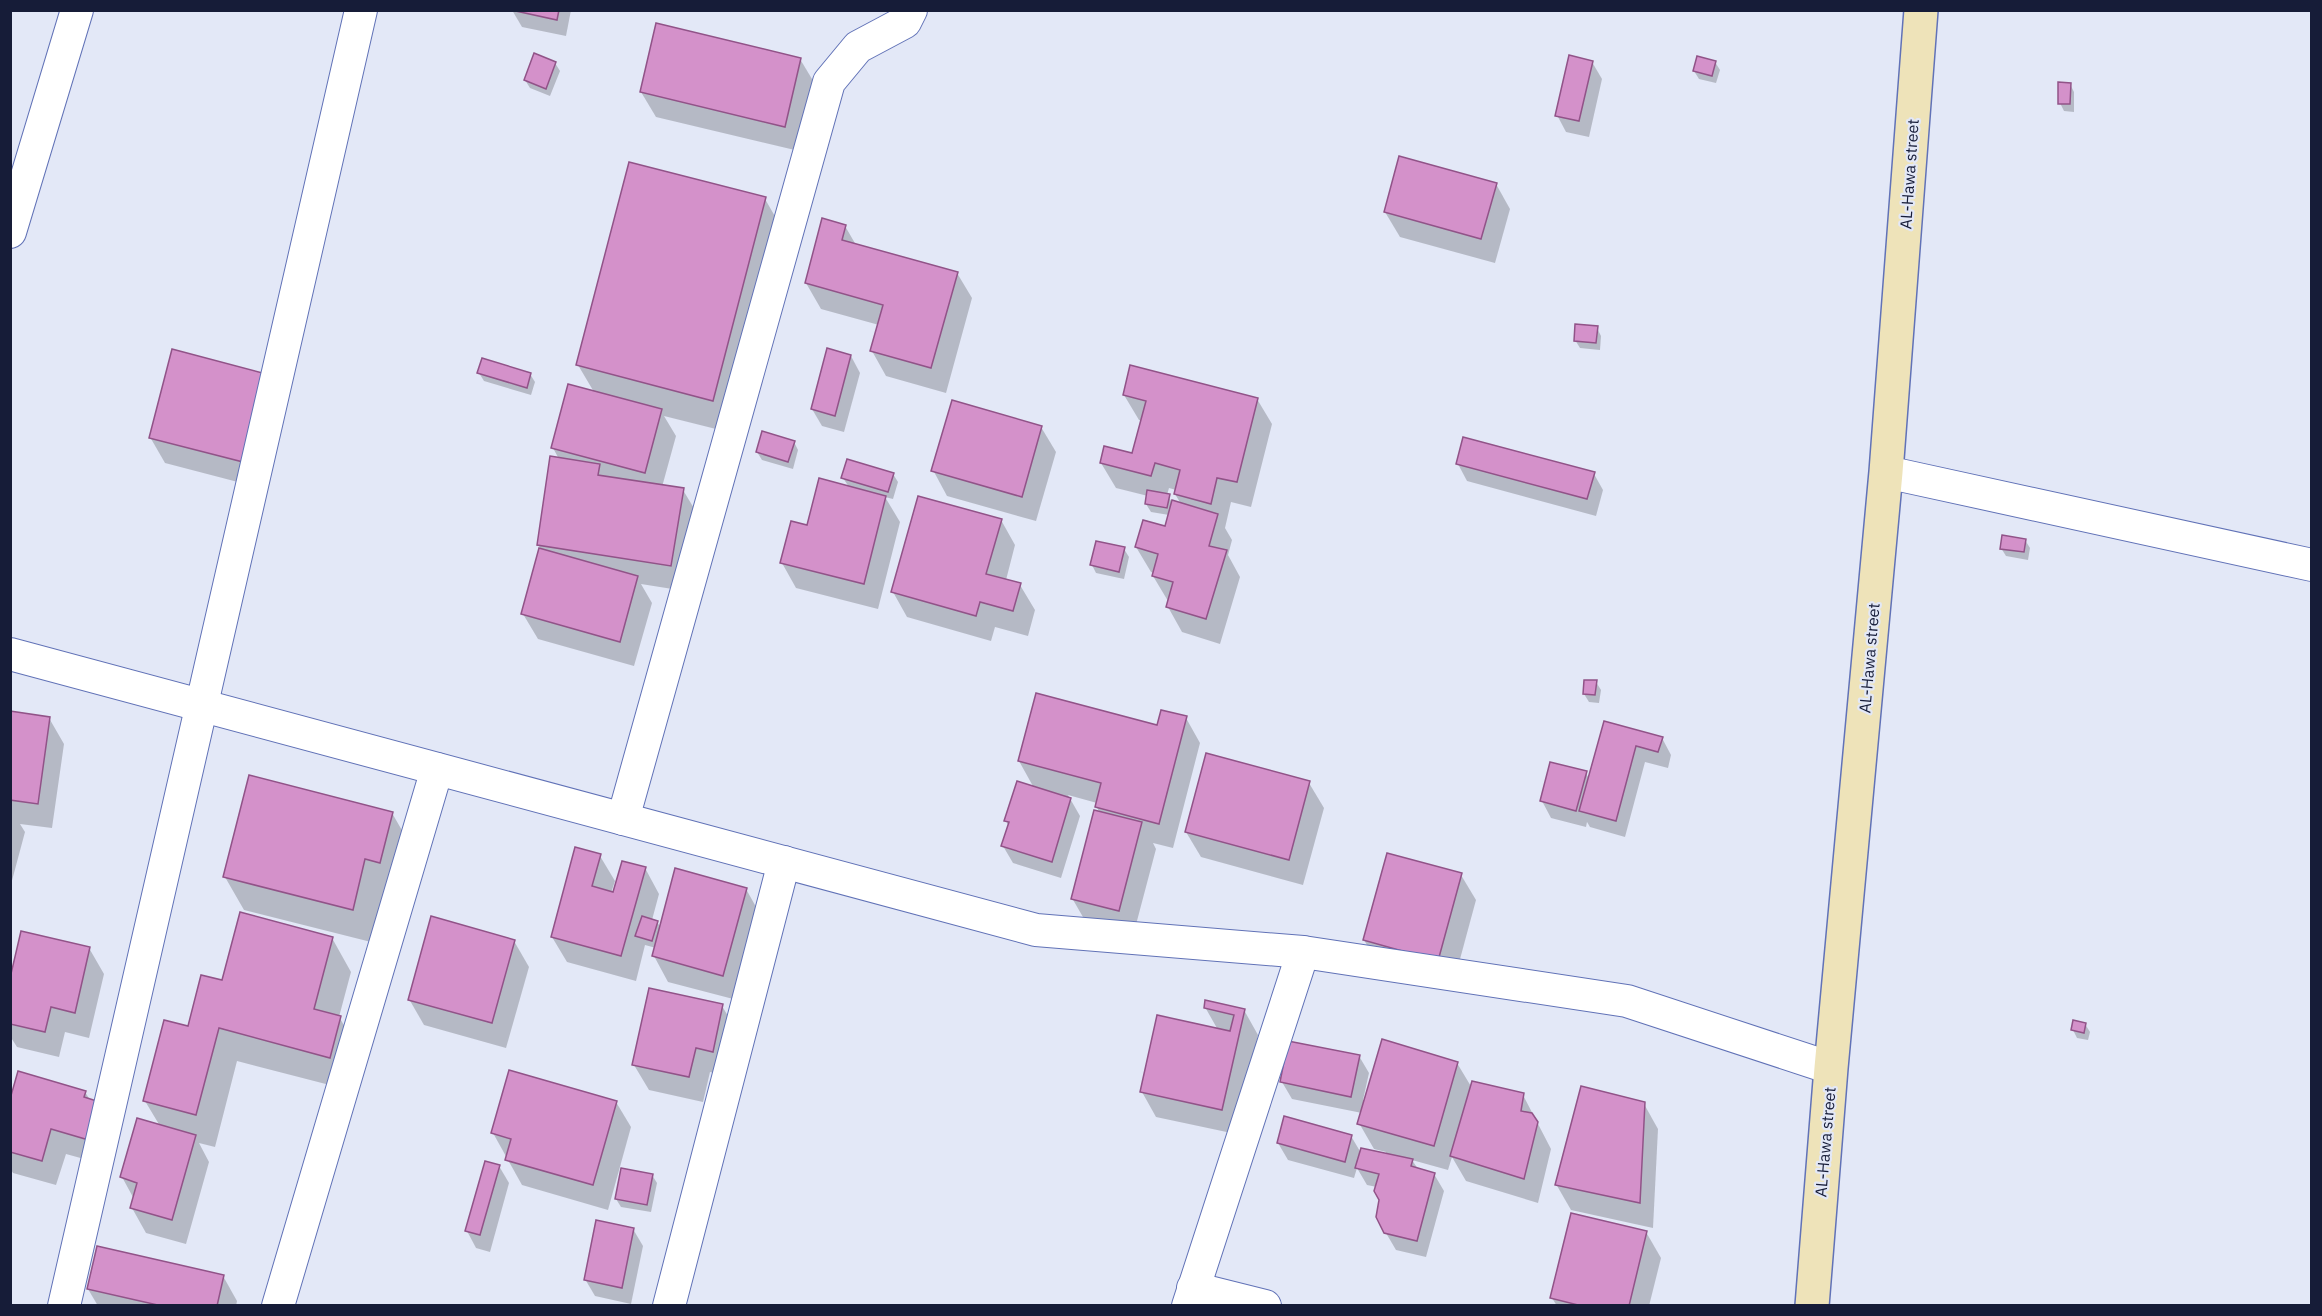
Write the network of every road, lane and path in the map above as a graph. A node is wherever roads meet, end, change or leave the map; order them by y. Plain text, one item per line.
1 (77, 10) edge
2 (361, 10) edge
3 (911, 10) edge
4 (1921, 10) edge
5 (10, 232) edge
6 (1886, 472) junction
7 (2312, 565) edge
8 (10, 654) edge
9 (202, 706) junction
10 (436, 769) junction
11 (623, 819) junction
12 (784, 862) junction
13 (1303, 952) junction
14 (1831, 1068) junction
15 (1191, 1297) edge
16 (64, 1305) edge
17 (278, 1305) edge
18 (669, 1305) edge
19 (1265, 1305) edge
20 (1812, 1305) edge

1 - 5 street
2 - 9 street
3 - 11 street
4 - 6 street, AL-Hawa street
6 - 7 street
6 - 14 street, AL-Hawa street
8 - 9 street
9 - 10 street
9 - 16 street
10 - 11 street
10 - 17 street
11 - 12 street
12 - 13 street
12 - 18 street
13 - 14 street
13 - 15 street
14 - 20 street, AL-Hawa street
15 - 19 street

